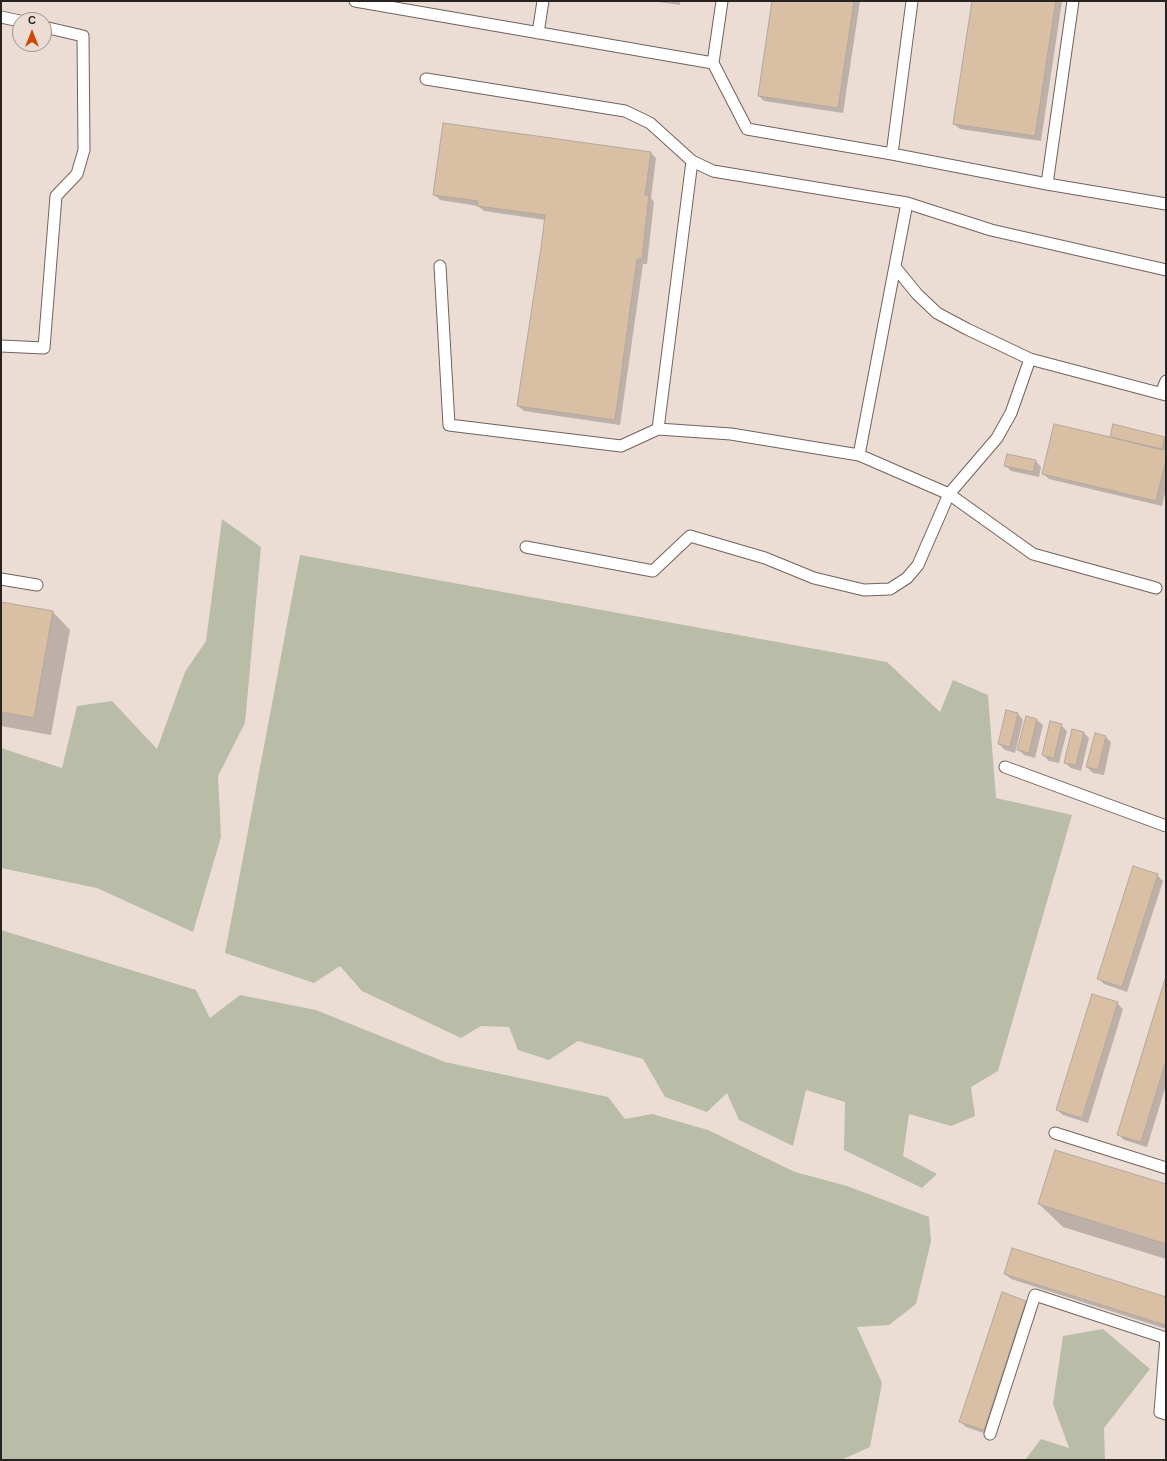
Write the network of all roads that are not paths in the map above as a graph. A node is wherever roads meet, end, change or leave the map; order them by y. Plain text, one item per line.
1 (355, 1) edge
2 (543, 1) edge
3 (722, 1) edge
4 (912, 1) edge
5 (1073, 1) edge
6 (1, 17) edge
7 (12, 20) edge
8 (52, 29) edge
9 (538, 32) junction
10 (713, 63) junction
11 (426, 79) dead end
12 (892, 154) junction
13 (692, 161) junction
14 (1047, 184) junction
15 (907, 203) junction
16 (1166, 204) edge
17 (440, 266) dead end
18 (895, 267) junction
19 (1166, 270) edge
20 (1, 346) edge
21 (1030, 359) junction
22 (1166, 381) edge
23 (1164, 394) edge
24 (658, 430) junction
25 (859, 455) junction
26 (949, 494) junction
27 (526, 548) dead end
28 (1, 579) edge
29 (38, 585) dead end
30 (1156, 588) dead end
31 (1005, 767) dead end
32 (1166, 826) edge
33 (1055, 1133) dead end
34 (1166, 1168) edge
35 (1166, 1414) edge
36 (990, 1434) dead end

1 - 9 lane
2 - 9 lane
3 - 10 lane
4 - 12 lane
5 - 14 lane
6 - 7 lane
8 - 20 lane
9 - 10 lane
10 - 12 lane
11 - 13 lane
12 - 14 lane
13 - 15 lane
13 - 24 lane
14 - 16 lane
15 - 18 lane
15 - 19 lane
17 - 24 lane
18 - 21 lane
18 - 25 lane
21 - 23 lane
21 - 26 lane
22 - 23 lane
24 - 25 lane
25 - 26 lane
26 - 27 lane
26 - 30 lane
28 - 29 lane
31 - 32 lane
33 - 34 lane
35 - 36 lane

